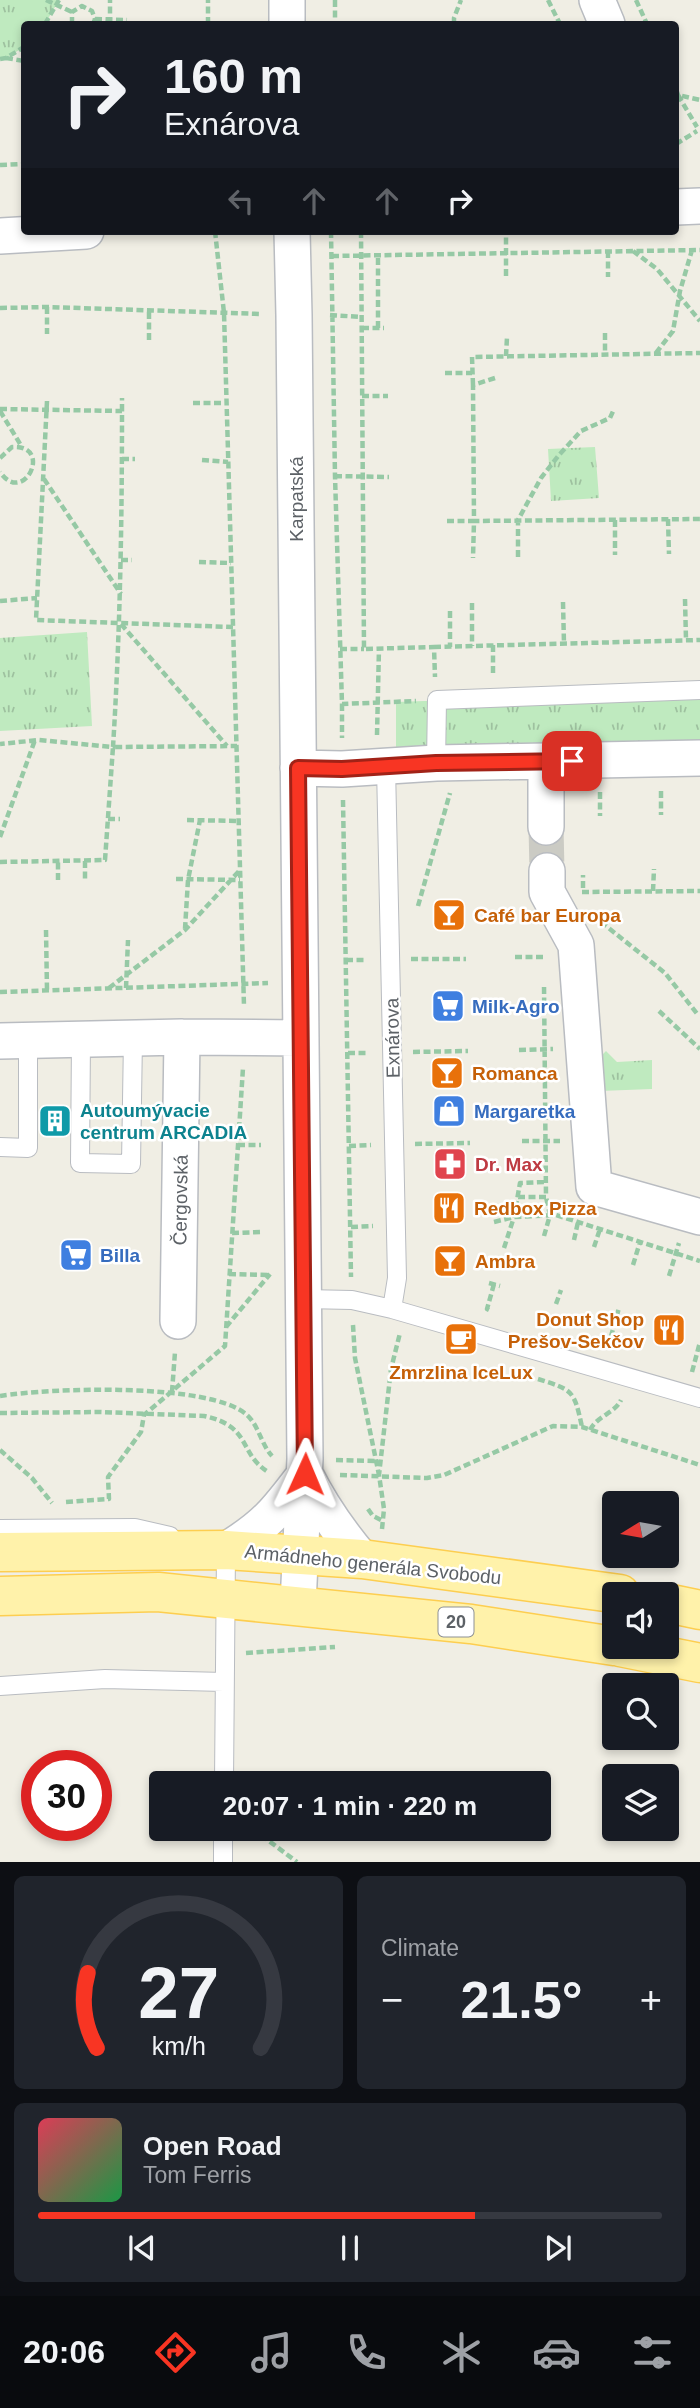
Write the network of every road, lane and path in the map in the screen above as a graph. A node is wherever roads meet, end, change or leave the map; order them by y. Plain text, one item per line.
1 (46, 0) edge
2 (110, 0) edge
3 (208, 0) edge
4 (287, 0) edge
5 (335, 0) edge
6 (461, 0) edge
7 (548, 0) edge
8 (597, 0) edge
9 (636, 0) edge
10 (58, 3) edge
11 (72, 12) junction
12 (127, 20) dead end
13 (46, 21) edge
14 (72, 21) edge
15 (94, 21) edge
16 (110, 21) edge
17 (118, 21) edge
18 (208, 21) edge
19 (287, 21) edge
20 (335, 21) edge
21 (454, 21) edge
22 (558, 21) edge
23 (606, 21) edge
24 (646, 21) edge
25 (21, 49) edge
26 (3, 58) edge
27 (21, 61) edge
28 (679, 95) edge
29 (679, 97) edge
30 (700, 100) edge
31 (679, 142) edge
32 (21, 164) edge
33 (0, 165) edge
34 (700, 206) edge
35 (679, 207) edge
36 (21, 235) edge
37 (215, 235) edge
38 (292, 235) edge
39 (331, 235) edge
40 (360, 235) edge
41 (506, 235) edge
42 (0, 236) edge
43 (692, 250) junction
44 (700, 250) edge
45 (608, 251) junction
46 (632, 251) junction
47 (505, 253) junction
48 (378, 255) junction
49 (332, 256) junction
50 (361, 256) junction
51 (506, 276) dead end
52 (608, 277) dead end
53 (680, 295) junction
54 (47, 307) junction
55 (0, 308) edge
56 (149, 311) junction
57 (224, 313) junction
58 (294, 315) junction
59 (332, 316) junction
60 (361, 317) junction
61 (700, 321) edge
62 (362, 328) junction
63 (605, 333) dead end
64 (47, 334) dead end
65 (507, 337) dead end
66 (149, 340) dead end
67 (700, 353) edge
68 (605, 354) junction
69 (656, 354) junction
70 (506, 356) junction
71 (445, 373) dead end
72 (472, 373) junction
73 (495, 378) dead end
74 (472, 385) junction
75 (362, 396) junction
76 (388, 396) dead end
77 (122, 398) dead end
78 (47, 401) dead end
79 (192, 403) dead end
80 (227, 404) junction
81 (614, 409) dead end
82 (0, 410) edge
83 (47, 411) junction
84 (122, 411) junction
85 (23, 448) junction
86 (0, 458) edge
87 (122, 459) junction
88 (135, 459) dead end
89 (202, 460) dead end
90 (33, 461) junction
91 (44, 461) junction
92 (229, 462) junction
93 (0, 471) edge
94 (335, 476) junction
95 (363, 476) junction
96 (389, 477) dead end
97 (44, 478) junction
98 (668, 519) junction
99 (700, 519) edge
100 (518, 520) junction
101 (615, 520) junction
102 (447, 521) dead end
103 (474, 521) junction
104 (668, 554) dead end
105 (615, 555) dead end
106 (518, 557) dead end
107 (473, 558) dead end
108 (121, 560) junction
109 (132, 560) dead end
110 (200, 562) dead end
111 (231, 563) junction
112 (121, 595) junction
113 (37, 598) junction
114 (685, 599) dead end
115 (0, 601) edge
116 (563, 602) dead end
117 (472, 603) dead end
118 (450, 611) dead end
119 (120, 624) junction
120 (233, 627) junction
121 (700, 640) edge
122 (686, 641) junction
123 (564, 644) junction
124 (450, 646) junction
125 (472, 646) junction
126 (433, 647) junction
127 (379, 648) junction
128 (341, 649) junction
129 (364, 649) junction
130 (700, 690) edge
131 (437, 700) junction
132 (378, 702) junction
133 (342, 704) junction
134 (35, 740) junction
135 (0, 744) edge
136 (228, 746) junction
137 (237, 746) junction
138 (113, 747) junction
139 (700, 758) edge
140 (546, 761) junction
141 (382, 767) junction
142 (298, 768) junction
143 (342, 769) junction
144 (444, 776) junction
145 (661, 784) dead end
146 (600, 785) dead end
147 (661, 815) dead end
148 (600, 816) dead end
149 (108, 819) junction
150 (120, 819) dead end
151 (187, 820) dead end
152 (200, 820) junction
153 (238, 821) junction
154 (546, 827) tunnel mouth
155 (0, 837) edge
156 (58, 861) junction
157 (85, 861) junction
158 (0, 863) edge
159 (240, 869) junction
160 (654, 869) dead end
161 (583, 875) dead end
162 (58, 880) dead end
163 (85, 880) dead end
164 (176, 880) dead end
165 (188, 880) junction
166 (230, 880) junction
167 (240, 880) junction
168 (547, 881) joint
169 (653, 891) junction
170 (700, 891) edge
171 (583, 892) junction
172 (418, 906) dead end
173 (592, 915) dead end
174 (46, 930) dead end
175 (185, 930) junction
176 (128, 940) dead end
177 (543, 944) dead end
178 (420, 955) dead end
179 (515, 957) dead end
180 (543, 957) junction
181 (420, 964) dead end
182 (543, 970) dead end
183 (127, 975) junction
184 (243, 983) junction
185 (544, 983) dead end
186 (108, 988) junction
187 (126, 988) junction
188 (47, 990) junction
189 (0, 992) edge
190 (659, 1011) dead end
191 (698, 1015) dead end
192 (244, 1036) junction
193 (182, 1037) junction
194 (133, 1038) junction
195 (301, 1038) junction
196 (81, 1039) junction
197 (14, 1040) edge
198 (421, 1047) dead end
199 (544, 1049) junction
200 (700, 1049) edge
201 (519, 1050) dead end
202 (421, 1057) dead end
203 (422, 1139) dead end
204 (544, 1140) junction
205 (522, 1141) dead end
206 (238, 1145) junction
207 (261, 1145) dead end
208 (0, 1147) edge
209 (423, 1149) dead end
210 (545, 1182) junction
211 (546, 1196) junction
212 (518, 1197) junction
213 (550, 1215) junction
214 (514, 1217) junction
215 (700, 1217) edge
216 (494, 1222) dead end
217 (578, 1222) junction
218 (600, 1229) junction
219 (261, 1232) dead end
220 (232, 1233) junction
221 (544, 1236) dead end
222 (574, 1240) dead end
223 (640, 1242) junction
224 (594, 1247) dead end
225 (504, 1248) dead end
226 (677, 1253) junction
227 (700, 1261) edge
228 (633, 1265) dead end
229 (274, 1269) dead end
230 (229, 1274) junction
231 (269, 1275) junction
232 (669, 1276) dead end
233 (489, 1283) dead end
234 (500, 1286) dead end
235 (561, 1290) dead end
236 (304, 1299) junction
237 (352, 1300) junction
238 (556, 1304) dead end
239 (619, 1308) dead end
240 (399, 1311) junction
241 (226, 1327) junction
242 (177, 1331) joint
243 (700, 1342) edge
244 (608, 1347) dead end
245 (697, 1349) edge
246 (691, 1373) dead end
247 (172, 1393) junction
248 (2, 1394) edge
249 (700, 1398) edge
250 (619, 1405) dead end
251 (0, 1413) edge
252 (144, 1415) junction
253 (590, 1430) junction
254 (0, 1450) edge
255 (376, 1461) junction
256 (700, 1465) edge
257 (305, 1467) junction
258 (379, 1475) junction
259 (52, 1503) junction
260 (39, 1504) dead end
261 (0, 1529) edge
262 (226, 1550) junction
263 (0, 1552) edge
264 (301, 1555) junction
265 (370, 1560) junction
266 (602, 1592) edge
267 (0, 1596) edge
268 (225, 1598) junction
269 (298, 1604) junction
270 (679, 1606) edge
271 (700, 1610) edge
272 (602, 1644) edge
273 (343, 1646) dead end
274 (224, 1655) junction
275 (679, 1659) edge
276 (700, 1663) edge
277 (224, 1682) junction
278 (0, 1686) edge
279 (223, 1771) edge
280 (223, 1841) edge
281 (269, 1841) edge
282 (223, 1862) edge
283 (297, 1862) edge

1 - 10 path
2 - 16 path
3 - 18 path
4 - 19 street
5 - 20 path
6 - 21 path
7 - 22 path
8 - 23 street
9 - 24 path
10 - 11 path
10 - 13 path
11 - 14 path
11 - 15 path
12 - 17 path
25 - 26 path
26 - 27 path
28 - 30 path
29 - 31 path
32 - 33 path
34 - 35 street
36 - 42 street
37 - 57 path
38 - 58 street, Karpatská
39 - 49 path
40 - 50 path
41 - 47 path
43 - 44 path
43 - 46 path
43 - 53 path
45 - 46 path
45 - 47 path
45 - 52 path
46 - 53 path
47 - 48 path
47 - 51 path
48 - 50 path
48 - 62 path
49 - 50 path
49 - 59 path
50 - 60 path
53 - 61 path
53 - 69 path
54 - 55 path
54 - 56 path
54 - 64 path
56 - 57 path
56 - 66 path
57 - 58 path
57 - 80 path
58 - 59 path
58 - 142 street, Karpatská
59 - 60 path
59 - 94 path
60 - 62 path
62 - 75 path
63 - 68 path
65 - 70 path
67 - 69 path
68 - 69 path
68 - 70 path
70 - 72 path
71 - 72 path
72 - 74 path
73 - 74 path
74 - 103 path
75 - 76 path
75 - 95 path
77 - 84 path
78 - 83 path
79 - 80 path
80 - 92 path
81 - 100 path
82 - 83 path
82 - 85 path
83 - 84 path
83 - 91 path
84 - 87 path
85 - 86 path
85 - 90 path
87 - 88 path
87 - 108 path
89 - 92 path
90 - 91 path
90 - 93 path
91 - 97 path
92 - 111 path
94 - 95 path
94 - 128 path
95 - 96 path
95 - 129 path
97 - 112 path
97 - 113 path
98 - 99 path
98 - 101 path
98 - 104 path
100 - 101 path
100 - 103 path
100 - 106 path
101 - 105 path
102 - 103 path
103 - 107 path
108 - 109 path
108 - 112 path
110 - 111 path
111 - 120 path
112 - 119 path
113 - 115 path
113 - 119 path
114 - 122 path
116 - 123 path
117 - 125 path
118 - 124 path
119 - 120 path
119 - 136 path
119 - 138 path
120 - 137 path
121 - 122 path
122 - 123 path
123 - 125 path
124 - 125 path
124 - 126 path
126 - 127 path
126 - 131 path
127 - 129 path
127 - 132 path
128 - 129 path
128 - 133 path
130 - 131 lane
131 - 132 path
131 - 144 lane
132 - 133 path
132 - 141 path
133 - 143 path
134 - 135 path
134 - 138 path
134 - 155 path
136 - 137 path
136 - 138 path
137 - 153 path
138 - 149 path
139 - 140 street
140 - 144 street
140 - 154 street
141 - 143 street
141 - 144 street
141 - 240 lane, Exnárova
142 - 143 street
142 - 195 street
143 - 237 path
144 - 172 path
145 - 147 path
146 - 148 path
149 - 150 path
149 - 157 path
151 - 152 path
152 - 153 path
152 - 165 path
153 - 159 path
156 - 157 path
156 - 158 path
156 - 162 path
157 - 163 path
159 - 166 path
159 - 167 path
160 - 169 path
161 - 171 path
164 - 165 path
165 - 166 path
165 - 175 path
166 - 167 path
166 - 175 path
167 - 184 path
168 - 171 path
168 - 215 street
169 - 170 path
169 - 171 path
173 - 191 path
174 - 188 path
175 - 183 path
176 - 183 path
177 - 180 path
178 - 181 path
179 - 180 path
180 - 182 path
183 - 186 path
183 - 187 path
184 - 187 path
184 - 192 path
185 - 199 path
186 - 187 path
186 - 188 path
188 - 189 path
190 - 200 path
192 - 193 street
192 - 195 street
192 - 206 path
193 - 194 street
193 - 242 street, Čergovská
194 - 196 street
194 - 196 lane
195 - 236 street
196 - 197 street
197 - 208 lane
198 - 202 path
199 - 201 path
199 - 204 path
203 - 209 path
204 - 205 path
204 - 210 path
206 - 207 path
206 - 220 path
210 - 211 path
210 - 212 path
211 - 212 path
211 - 213 path
212 - 214 path
213 - 214 path
213 - 217 path
213 - 221 path
214 - 216 path
214 - 225 path
217 - 218 path
217 - 222 path
218 - 223 path
218 - 224 path
219 - 220 path
220 - 230 path
223 - 226 path
223 - 228 path
226 - 227 path
226 - 232 path
229 - 231 path
230 - 231 path
230 - 241 path
231 - 241 path
233 - 234 path
235 - 238 path
236 - 237 lane
236 - 257 street
237 - 240 lane
237 - 255 path
239 - 244 path
240 - 249 lane
240 - 258 path
241 - 247 path
242 - 247 path
243 - 245 path
245 - 246 path
247 - 248 path
247 - 252 path
247 - 257 path
250 - 253 path
251 - 252 path
252 - 257 path
252 - 259 path
253 - 256 path
253 - 258 path
254 - 259 path
255 - 257 path
255 - 258 path
257 - 258 path
257 - 262 street
257 - 264 street
257 - 265 street
258 - 265 path
259 - 260 path
261 - 262 lane
262 - 263 main road, Armádneho generála Svobodu
262 - 264 main road, Armádneho generála Svobodu
262 - 268 lane
264 - 265 main road, Armádneho generála Svobodu
264 - 269 street
265 - 266 main road, Armádneho generála Svobodu
267 - 268 main road, 20
268 - 269 main road, 20
268 - 274 lane
269 - 272 main road, 20
270 - 271 main road
273 - 274 path
274 - 277 lane
275 - 276 main road
277 - 278 lane
277 - 279 lane
280 - 282 lane
281 - 283 path

